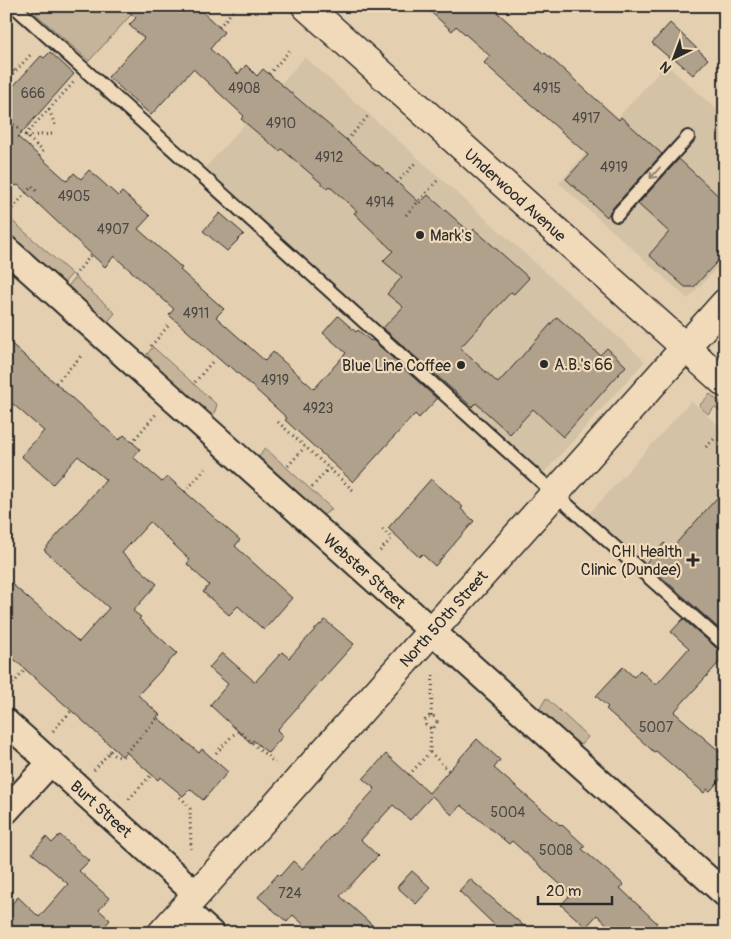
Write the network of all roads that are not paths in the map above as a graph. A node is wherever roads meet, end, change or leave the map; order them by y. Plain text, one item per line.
1 (14, 6) edge
2 (306, 6) edge
3 (688, 137) dead end
4 (617, 215) dead end
5 (6, 249) edge
6 (725, 303) edge
7 (686, 347) junction
8 (725, 383) edge
9 (554, 493) junction
10 (431, 631) junction
11 (725, 645) edge
12 (6, 722) edge
13 (51, 762) junction
14 (6, 811) edge
15 (725, 894) edge
16 (190, 901) junction
17 (162, 933) edge
18 (211, 933) edge

1 - 9 lane
2 - 7 street, Underwood Avenue
3 -> 4 lane
5 - 10 street, Webster Street
6 - 7 street, North 50th Street
7 - 8 street, Underwood Avenue
7 - 9 street, North 50th Street
9 - 10 street, North 50th Street
9 - 11 lane
10 - 15 street, Webster Street
10 - 16 street, North 50th Street
12 - 13 street, Burt Street
13 - 14 street
13 - 16 street, Burt Street
16 - 17 street, North 50th Street
16 - 18 street, Burt Street

